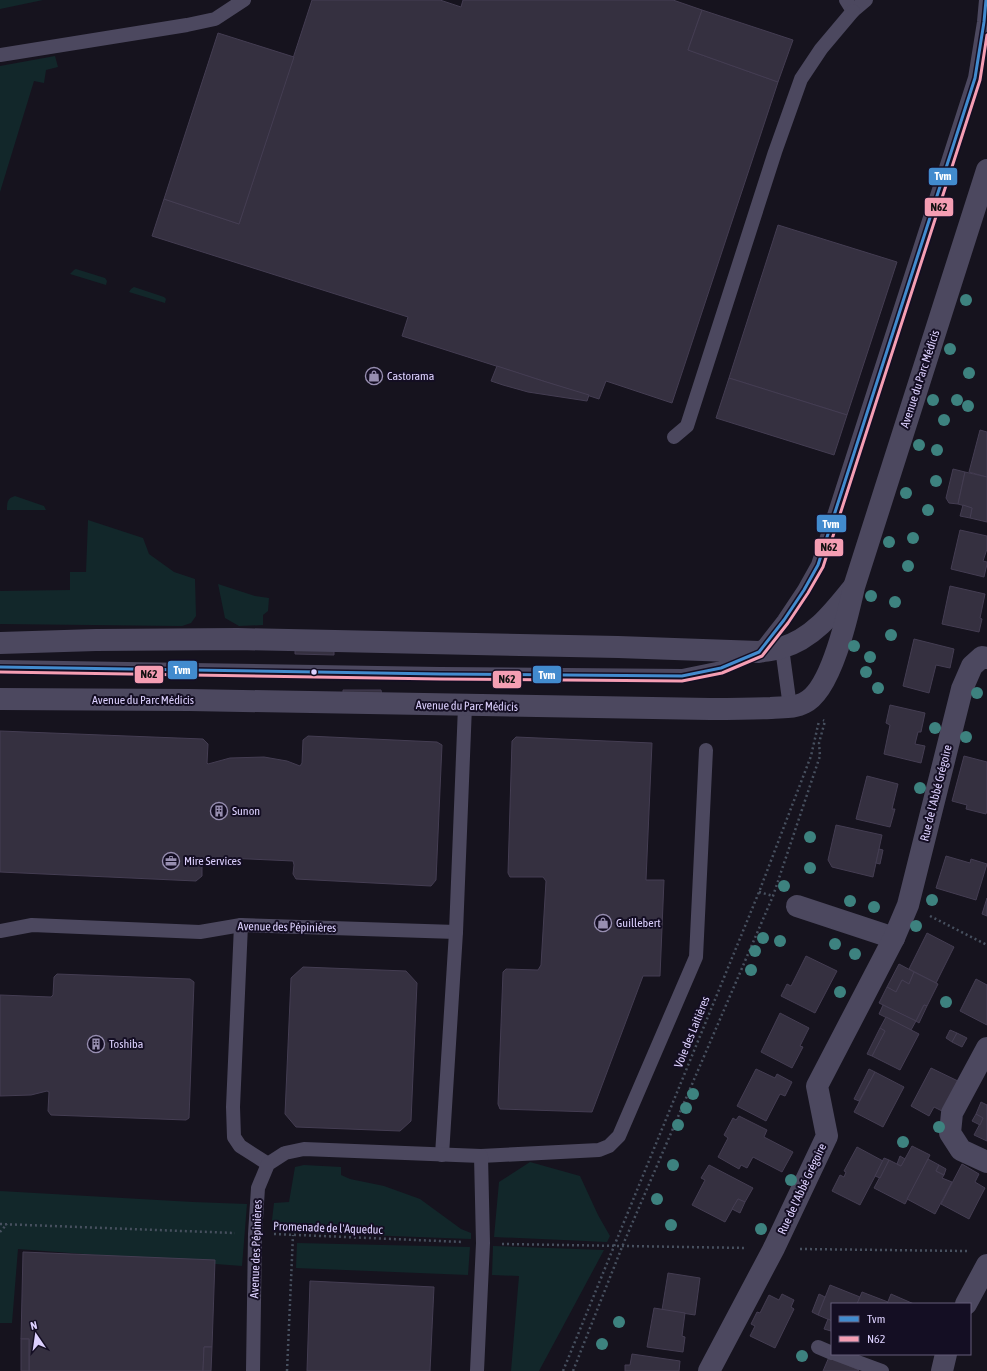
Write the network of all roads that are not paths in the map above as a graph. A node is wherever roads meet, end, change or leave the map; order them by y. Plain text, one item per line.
1 (244, 0) edge
2 (866, 0) edge
3 (986, 0) edge
4 (849, 5) edge
5 (0, 54) edge
6 (987, 170) edge
7 (674, 437) dead end
8 (854, 587) junction
9 (0, 636) edge
10 (96, 640) junction
11 (0, 643) edge
12 (782, 648) junction
13 (759, 652) junction
14 (987, 658) edge
15 (0, 667) edge
16 (0, 699) edge
17 (465, 706) junction
18 (790, 707) junction
19 (706, 750) dead end
20 (798, 906) dead end
21 (241, 925) junction
22 (0, 931) edge
23 (456, 932) junction
24 (894, 938) junction
25 (987, 1048) edge
26 (442, 1155) junction
27 (481, 1156) junction
28 (987, 1162) edge
29 (268, 1164) junction
30 (987, 1265) edge
31 (967, 1303) edge
32 (818, 1347) dead end
33 (831, 1353) edge
34 (839, 1355) edge
35 (946, 1355) edge
36 (253, 1371) edge
37 (477, 1371) edge
38 (709, 1371) edge
39 (882, 1371) edge
40 (942, 1371) edge

1 - 5 lane
2 - 4 lane
3 - 13 lane
4 - 7 lane
6 - 8 street, Avenue du Parc Médicis
8 - 12 street, Avenue du Parc Médicis
8 - 18 street, Avenue du Parc Médicis
9 - 10 lane
10 - 11 street, Avenue du Parc Médicis
10 - 13 street, Avenue du Parc Médicis
12 - 13 street, Avenue du Parc Médicis
12 - 18 lane
13 - 15 lane
14 - 24 street, Rue de l'Abbé Grégoire
16 - 17 street, Avenue du Parc Médicis
17 - 18 street, Avenue du Parc Médicis
17 - 23 lane
19 - 27 lane
20 - 24 street
21 - 22 lane, Avenue des Pépinières
21 - 23 lane, Avenue des Pépinières
21 - 29 lane
23 - 26 lane
24 - 38 street, Rue de l'Abbé Grégoire
25 - 28 street
26 - 27 lane
26 - 29 lane
27 - 37 lane
29 - 36 lane, Avenue des Pépinières
30 - 31 street
32 - 33 lane
34 - 39 lane
35 - 40 street

